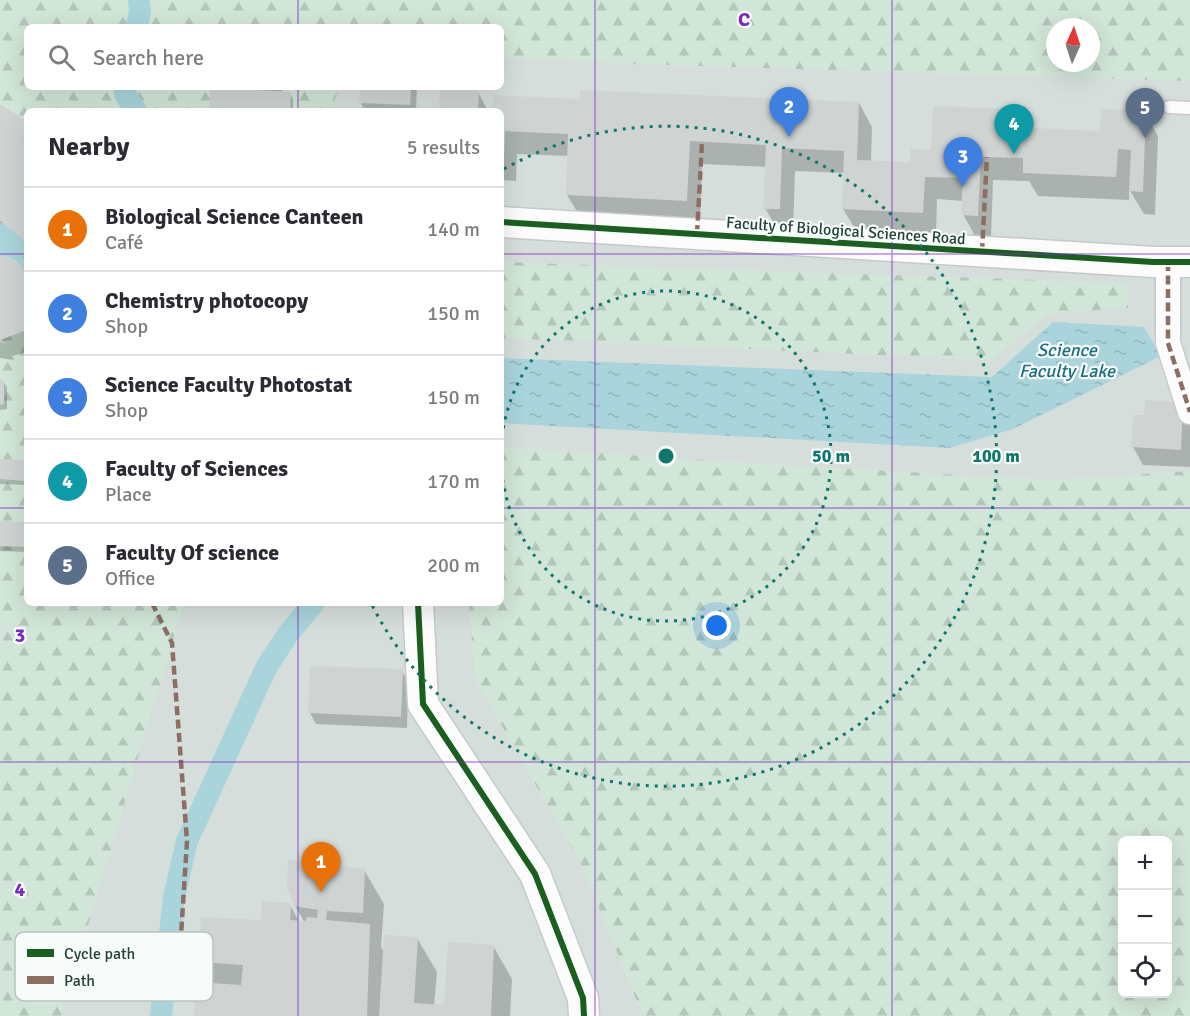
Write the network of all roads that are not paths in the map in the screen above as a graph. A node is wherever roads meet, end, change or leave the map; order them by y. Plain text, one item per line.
1 (1170, 107) dead end
2 (1190, 108) edge
3 (504, 222) edge
4 (1179, 262) edge
5 (1190, 412) edge
6 (418, 606) edge
7 (584, 1016) edge

1 - 2 lane
3 - 4 street, Faculty of Biological Sciences Road
4 - 5 street
6 - 7 street

